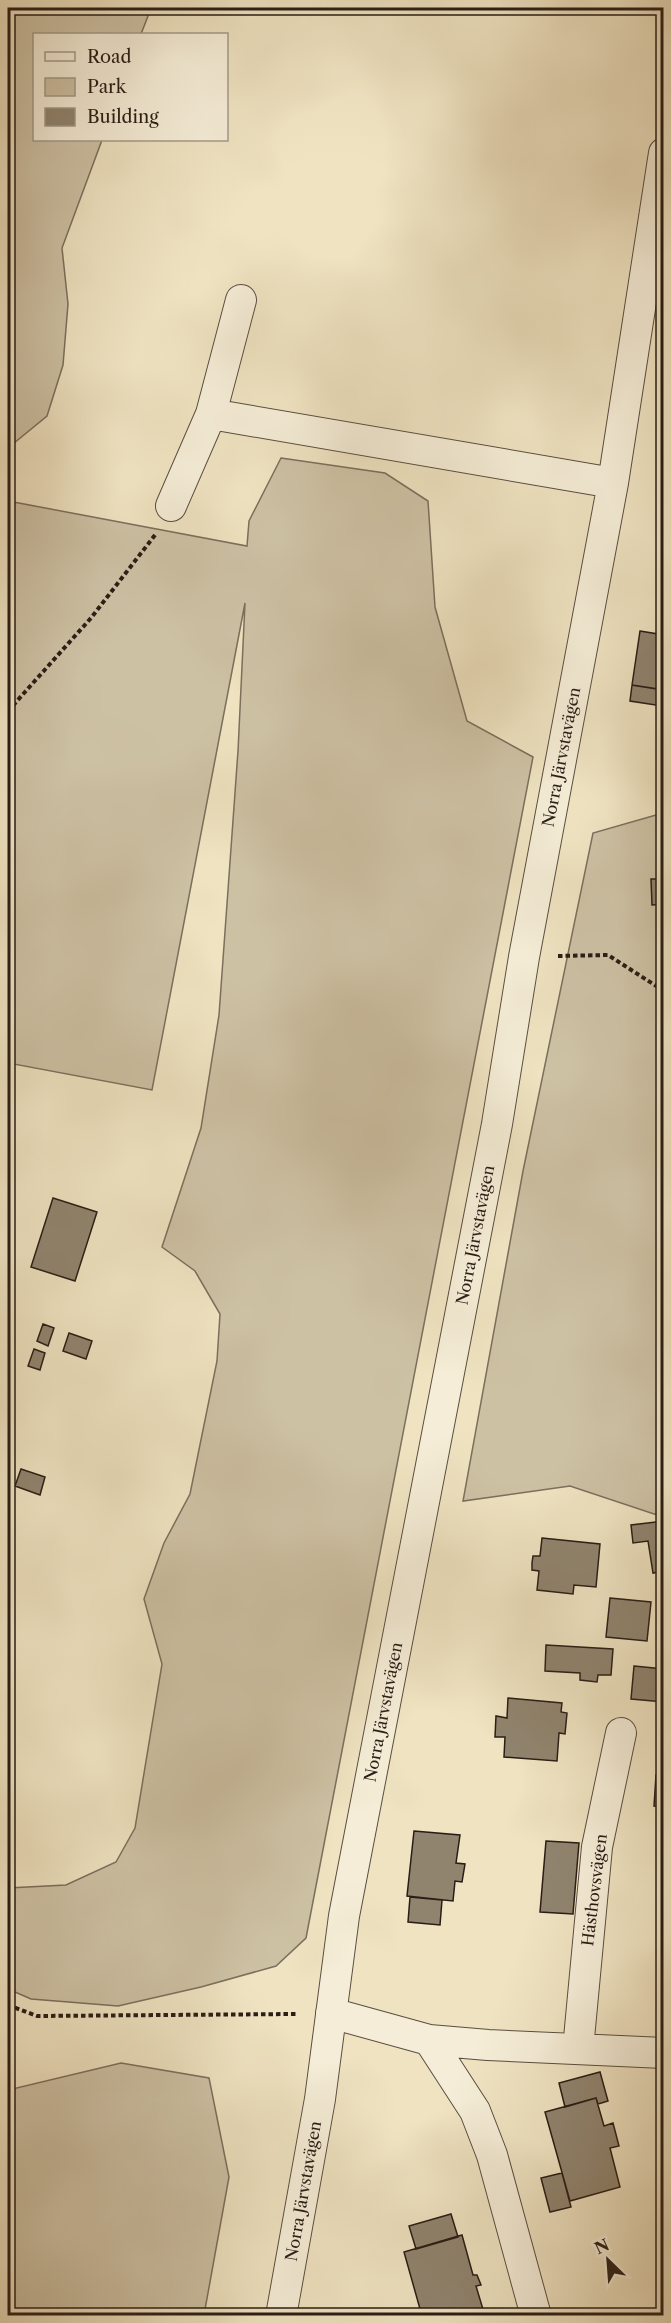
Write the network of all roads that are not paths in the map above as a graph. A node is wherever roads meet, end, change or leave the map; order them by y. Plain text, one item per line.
1 (663, 153) edge
2 (242, 300) dead end
3 (211, 414) junction
4 (612, 483) junction
5 (171, 506) road end
6 (621, 1733) dead end
7 (331, 2013) junction
8 (429, 2040) junction
9 (578, 2049) junction
10 (663, 2053) edge
11 (281, 2316) edge
12 (536, 2316) edge

1 - 4 street, Norra Järvstavägen
2 - 3 street
3 - 4 street
3 - 5 street
4 - 7 street, Norra Järvstavägen
6 - 9 street, Hästhovsvägen
7 - 8 street
7 - 11 street, Norra Järvstavägen
8 - 9 street
8 - 12 street
9 - 10 street

